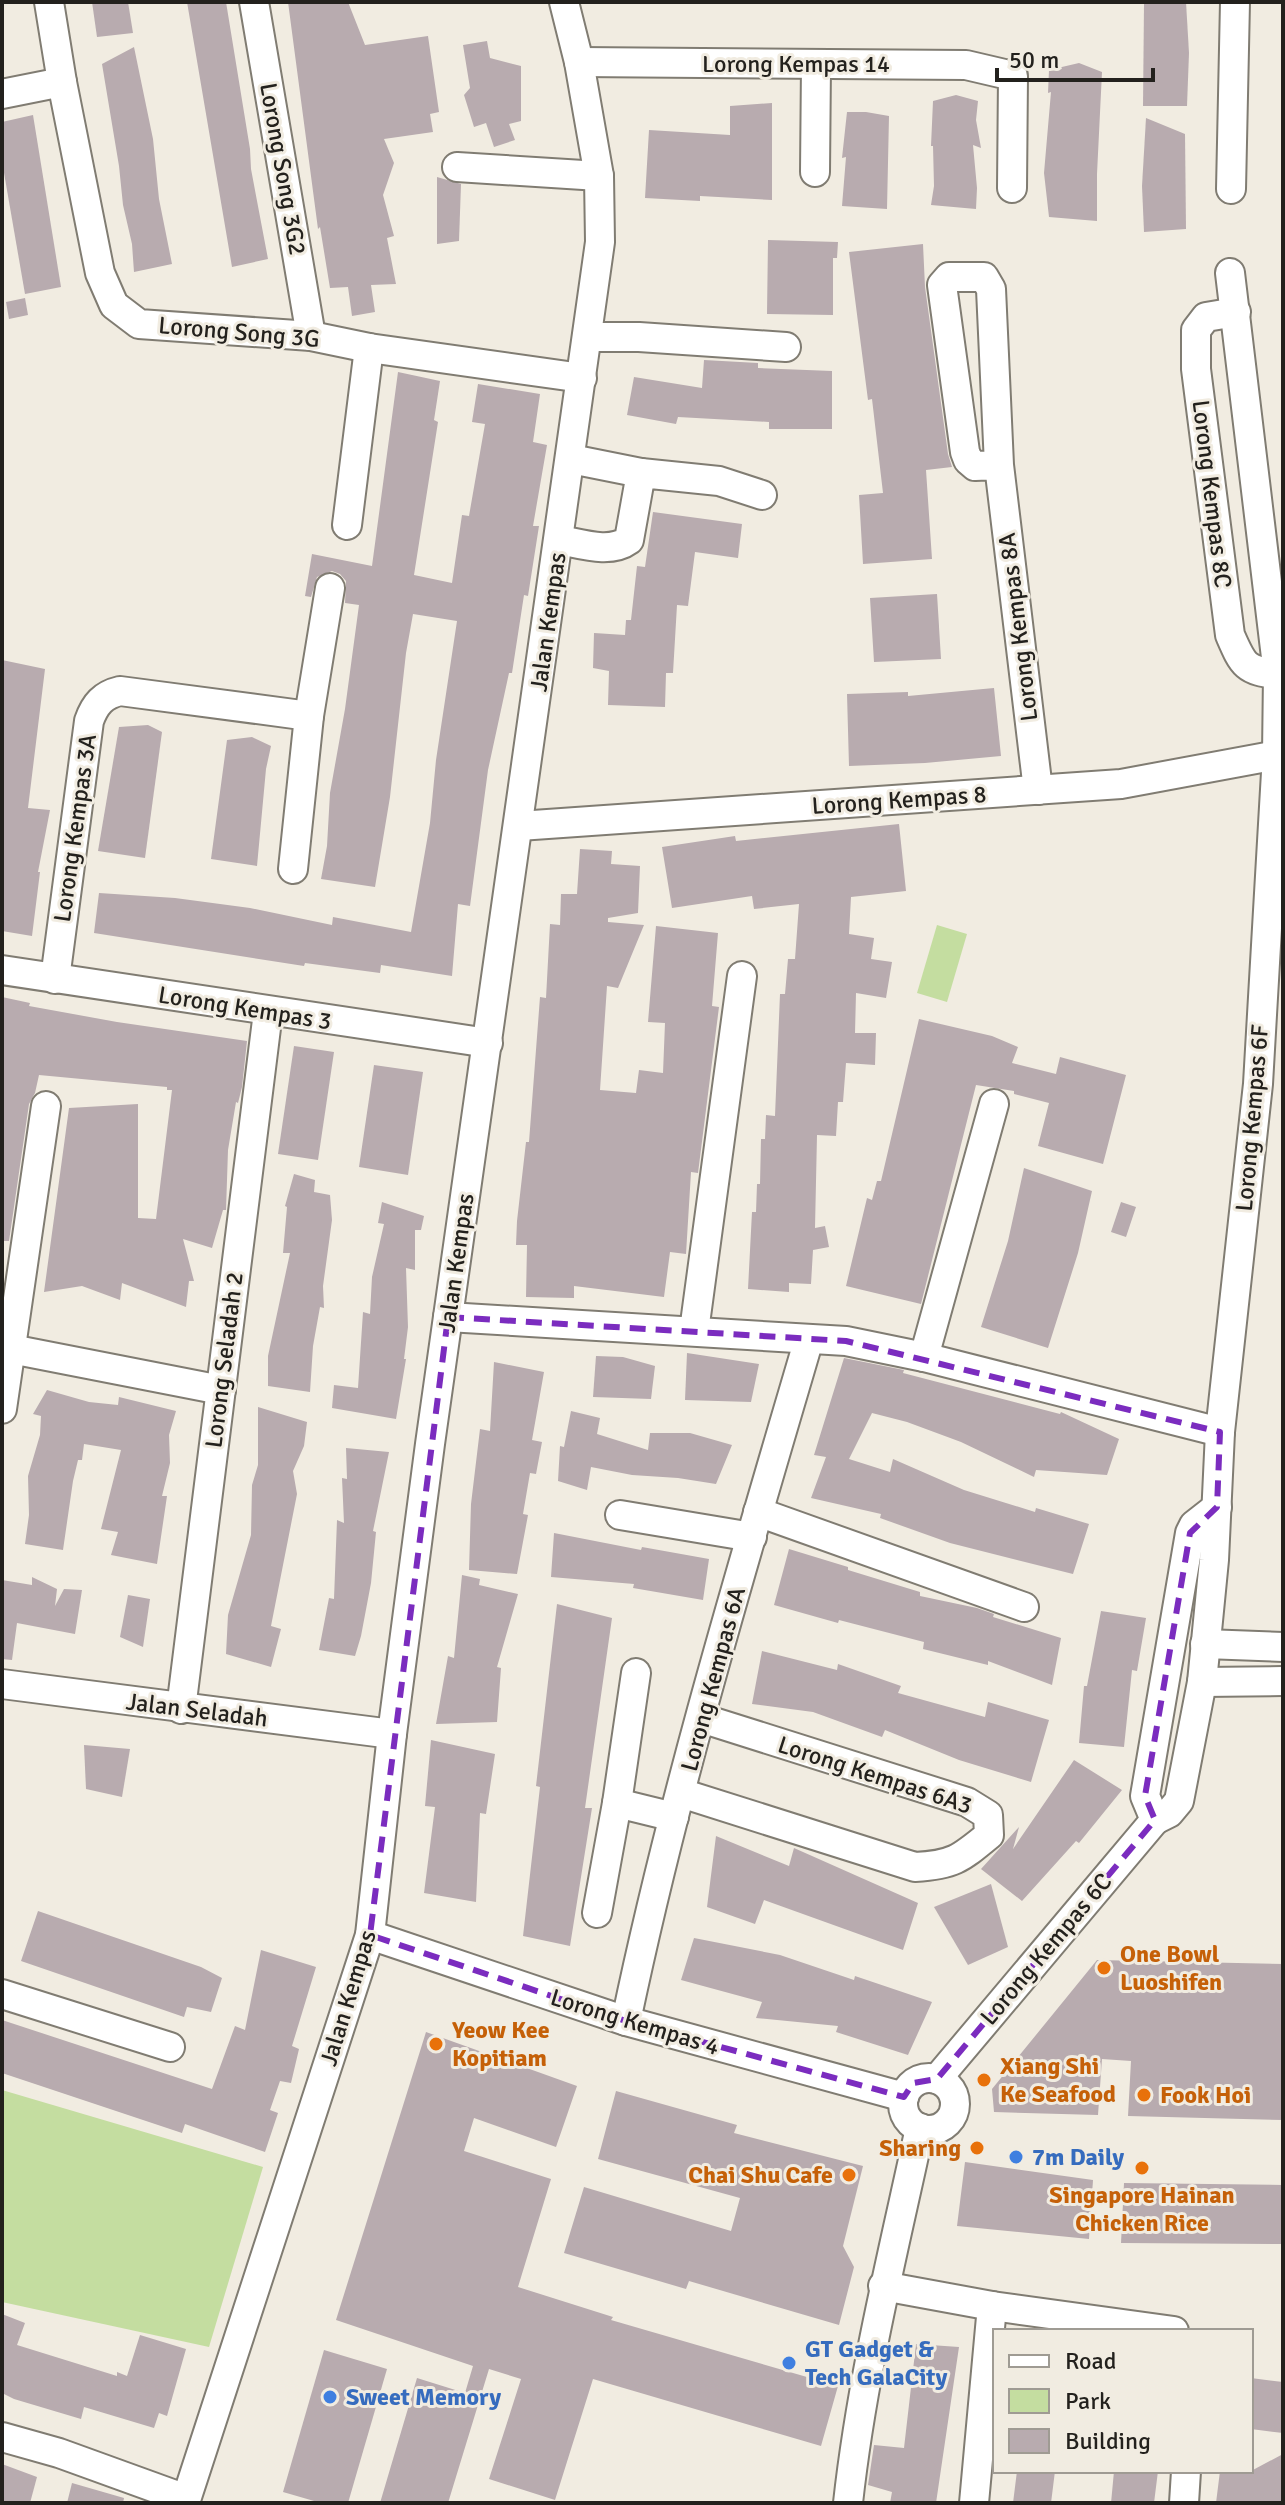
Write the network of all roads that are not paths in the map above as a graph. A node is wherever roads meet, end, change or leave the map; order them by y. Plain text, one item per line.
1 (49, 2) edge
2 (254, 2) edge
3 (564, 2) edge
4 (1235, 2) edge
5 (579, 62) junction
6 (816, 64) junction
7 (62, 82) junction
8 (2, 94) edge
9 (457, 167) dead end
10 (815, 172) dead end
11 (599, 176) junction
12 (1012, 188) dead end
13 (1231, 189) dead end
14 (1230, 273) dead end
15 (1236, 312) junction
16 (311, 336) junction
17 (587, 337) junction
18 (786, 347) dead end
19 (369, 348) junction
20 (582, 378) junction
21 (571, 459) junction
22 (999, 465) junction
23 (641, 473) junction
24 (762, 495) dead end
25 (347, 525) dead end
26 (560, 540) junction
27 (330, 588) dead end
28 (1278, 674) junction
29 (309, 716) junction
30 (1277, 755) junction
31 (1038, 790) junction
32 (519, 826) junction
33 (293, 869) dead end
34 (2, 970) edge
35 (742, 976) dead end
36 (55, 979) junction
37 (268, 1012) junction
38 (488, 1043) junction
39 (1270, 1084) edge
40 (994, 1104) dead end
41 (46, 1106) dead end
42 (448, 1317) junction
43 (694, 1331) junction
44 (809, 1339) junction
45 (11, 1349) junction
46 (924, 1357) junction
47 (221, 1390) junction
48 (2, 1409) edge
49 (1220, 1432) junction
50 (1217, 1507) junction
51 (620, 1515) dead end
52 (755, 1524) junction
53 (1024, 1607) dead end
54 (1205, 1644) junction
55 (1283, 1647) edge
56 (636, 1673) dead end
57 (1283, 1681) edge
58 (1202, 1682) junction
59 (3, 1690) edge
60 (181, 1709) junction
61 (701, 1718) junction
62 (392, 1734) junction
63 (617, 1803) junction
64 (678, 1805) junction
65 (1155, 1820) junction
66 (597, 1913) dead end
67 (370, 1935) junction
68 (2, 1994) edge
69 (626, 2021) junction
70 (170, 2047) dead end
71 (937, 2079) junction
72 (904, 2097) junction
73 (920, 2128) junction
74 (883, 2286) junction
75 (992, 2306) junction
76 (1159, 2329) edge
77 (2, 2437) edge
78 (1186, 2473) edge
79 (186, 2501) edge
80 (848, 2503) edge
81 (974, 2503) edge
82 (1184, 2503) edge

1 - 7 street, Lorong Song 3G
2 - 16 street, Lorong Song 3G2
3 - 5 street, Jalan Kempas
4 - 13 street
5 - 6 street, Lorong Kempas 14
5 - 11 street, Jalan Kempas
6 - 10 street
6 - 12 street, Lorong Kempas 14
7 - 8 street
7 - 16 street, Lorong Song 3G
9 - 11 street
11 - 17 street, Jalan Kempas
14 - 15 street, Lorong Kempas 8C
15 - 28 street, Lorong Kempas 8C
15 - 28 street, Lorong Kempas 8C
16 - 19 street, Lorong Song 3G
17 - 18 street
17 - 20 street, Jalan Kempas
19 - 20 street, Lorong Song 3G
19 - 25 street
20 - 21 street, Jalan Kempas
21 - 23 street
21 - 26 street, Jalan Kempas
22 - 22 street, Lorong Kempas 8A
22 - 31 street, Lorong Kempas 8A
23 - 24 street
23 - 26 street
26 - 32 street, Jalan Kempas
27 - 29 street
28 - 30 street, Lorong Kempas 8C
29 - 33 street
29 - 36 street, Lorong Kempas 3A
30 - 31 street, Lorong Kempas 8
30 - 39 street, Lorong Kempas 6F
31 - 32 street, Lorong Kempas 8
32 - 38 street, Jalan Kempas
34 - 36 street, Lorong Kempas 3
35 - 43 street
36 - 37 street, Lorong Kempas 3
37 - 38 street, Lorong Kempas 3
37 - 47 street, Lorong Seladah 2
38 - 42 street, Jalan Kempas
39 - 49 street, Lorong Kempas 6F
40 - 46 street
41 - 45 street
42 - 43 street
42 - 62 street, Jalan Kempas
43 - 44 street
44 - 46 street
44 - 52 street, Lorong Kempas 6A
45 - 47 street
45 - 48 street
46 - 49 street
47 - 60 street, Lorong Seladah 2
49 - 50 street, Lorong Kempas 6C
50 - 54 street, Lorong Kempas 6C
50 - 65 street
51 - 52 street
52 - 53 street
52 - 61 street, Lorong Kempas 6A
54 - 55 street
54 - 58 street, Lorong Kempas 6C
56 - 63 street
57 - 58 street
58 - 65 street, Lorong Kempas 6C
59 - 60 street, Jalan Seladah
60 - 62 street, Jalan Seladah
61 - 64 street, Lorong Kempas 6A
61 - 64 street, Lorong Kempas 6A3
62 - 67 street, Jalan Kempas
63 - 64 street
63 - 66 street
64 - 69 street, Lorong Kempas 6A
65 - 71 street, Lorong Kempas 6C
67 - 69 street, Lorong Kempas 4
67 - 79 street, Jalan Kempas
68 - 70 street
69 - 72 street, Lorong Kempas 4
71 - 72 street
71 - 73 street
72 - 73 street
73 - 74 street
74 - 75 street
74 - 80 street
75 - 76 street
75 - 81 street
77 - 79 street
78 - 82 street

